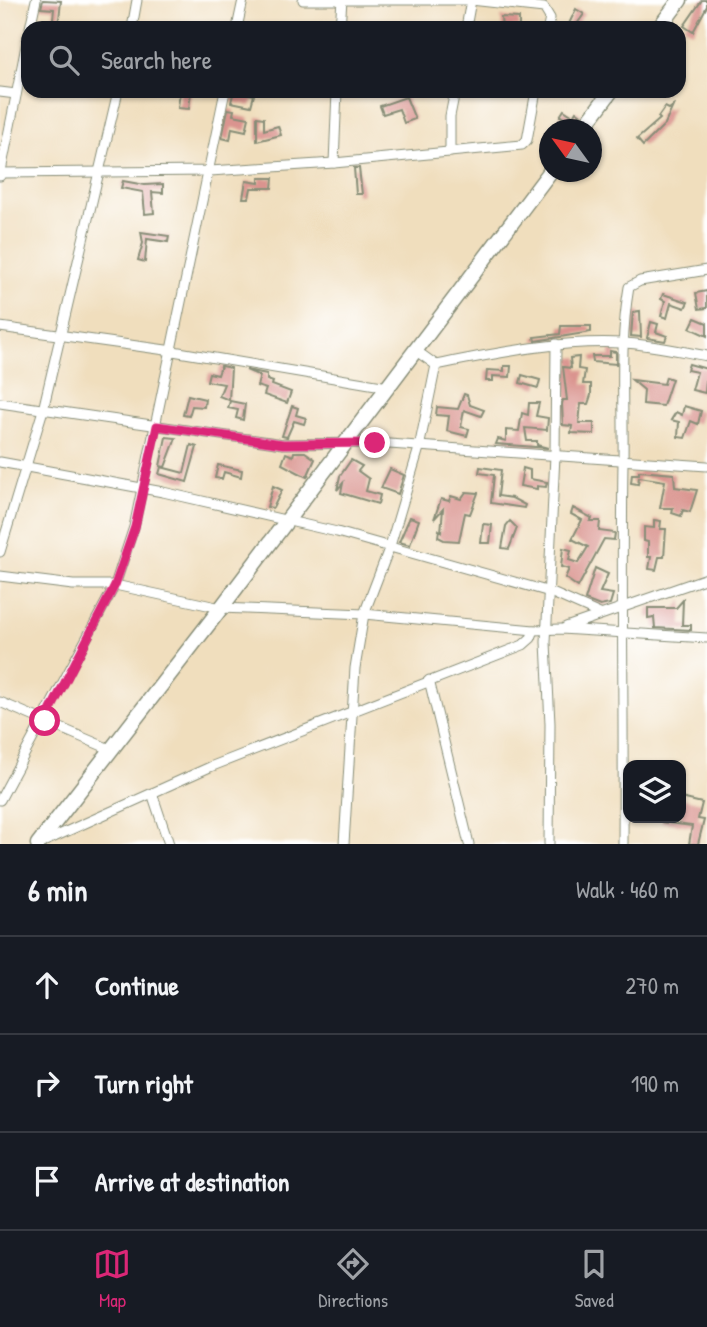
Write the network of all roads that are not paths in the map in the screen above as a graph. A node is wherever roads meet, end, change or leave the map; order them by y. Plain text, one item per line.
1 (36, 0) edge
2 (136, 0) edge
3 (243, 0) edge
4 (303, 0) edge
5 (471, 0) edge
6 (680, 0) edge
7 (341, 1) edge
8 (32, 21) edge
9 (133, 21) edge
10 (238, 21) edge
11 (340, 21) edge
12 (467, 21) edge
13 (549, 21) edge
14 (664, 21) edge
15 (21, 70) edge
16 (0, 92) edge
17 (16, 94) junction
18 (116, 98) edge
19 (224, 98) edge
20 (337, 98) edge
21 (454, 98) edge
22 (534, 98) edge
23 (606, 98) edge
24 (590, 119) edge
25 (450, 152) junction
26 (334, 163) junction
27 (210, 171) junction
28 (100, 172) junction
29 (0, 174) edge
30 (542, 182) edge
31 (707, 270) edge
32 (0, 327) edge
33 (62, 335) junction
34 (624, 343) junction
35 (556, 344) junction
36 (415, 349) junction
37 (173, 351) junction
38 (707, 356) edge
39 (436, 365) junction
40 (388, 387) junction
41 (0, 403) edge
42 (43, 410) junction
43 (157, 426) junction
44 (344, 445) junction
45 (419, 447) junction
46 (555, 456) junction
47 (623, 460) junction
48 (0, 462) edge
49 (707, 466) edge
50 (26, 468) junction
51 (143, 489) junction
52 (288, 520) junction
53 (390, 546) junction
54 (0, 552) edge
55 (0, 576) edge
56 (707, 578) edge
57 (115, 585) junction
58 (550, 592) junction
59 (620, 606) junction
60 (221, 608) junction
61 (364, 614) junction
62 (600, 614) junction
63 (561, 628) junction
64 (546, 629) junction
65 (534, 630) junction
66 (622, 632) junction
67 (707, 638) edge
68 (429, 680) junction
69 (0, 702) edge
70 (355, 709) junction
71 (45, 721) junction
72 (112, 750) junction
73 (152, 793) junction
74 (0, 800) edge
75 (38, 844) edge
76 (169, 844) edge
77 (344, 844) edge
78 (469, 844) edge
79 (549, 844) edge
80 (623, 844) edge

1 - 8 street
2 - 9 street
3 - 10 street
4 - 7 street
5 - 7 street
5 - 12 street
5 - 13 street
6 - 14 highway
7 - 11 street
15 - 17 street
16 - 17 street
17 - 29 street
18 - 28 street
19 - 27 street
20 - 26 street
21 - 25 street
22 - 25 street
23 - 24 highway
25 - 26 street
26 - 27 street
27 - 28 street
27 - 37 street
28 - 29 street
28 - 33 street
30 - 36 highway
31 - 34 street
32 - 33 street
33 - 37 street
33 - 42 street
34 - 35 street
34 - 38 street
34 - 47 street
35 - 39 street
35 - 46 street
36 - 39 street
36 - 40 highway
37 - 40 street
37 - 43 street
39 - 45 street
40 - 44 highway
41 - 42 street
42 - 43 street
42 - 50 street
43 - 44 street
43 - 51 street
44 - 45 street
44 - 52 highway
45 - 46 street
45 - 53 street
46 - 47 street
46 - 58 street
47 - 49 street
47 - 59 street
48 - 50 street
50 - 51 street
50 - 54 street
51 - 52 street
51 - 57 street
52 - 53 street
52 - 60 highway
53 - 58 street
53 - 61 street
55 - 57 street
56 - 59 street
57 - 60 street
57 - 71 street
58 - 62 street
58 - 64 street
59 - 62 street
59 - 66 street
60 - 61 street
60 - 72 highway
61 - 65 street
61 - 70 street
62 - 63 street
63 - 64 street
63 - 66 street
64 - 65 street
64 - 79 street
65 - 68 street
66 - 67 street
66 - 80 street
68 - 70 street
68 - 78 street
69 - 71 street
70 - 73 street
70 - 77 street
71 - 72 street
71 - 74 street
72 - 75 highway
73 - 75 street
73 - 76 street

